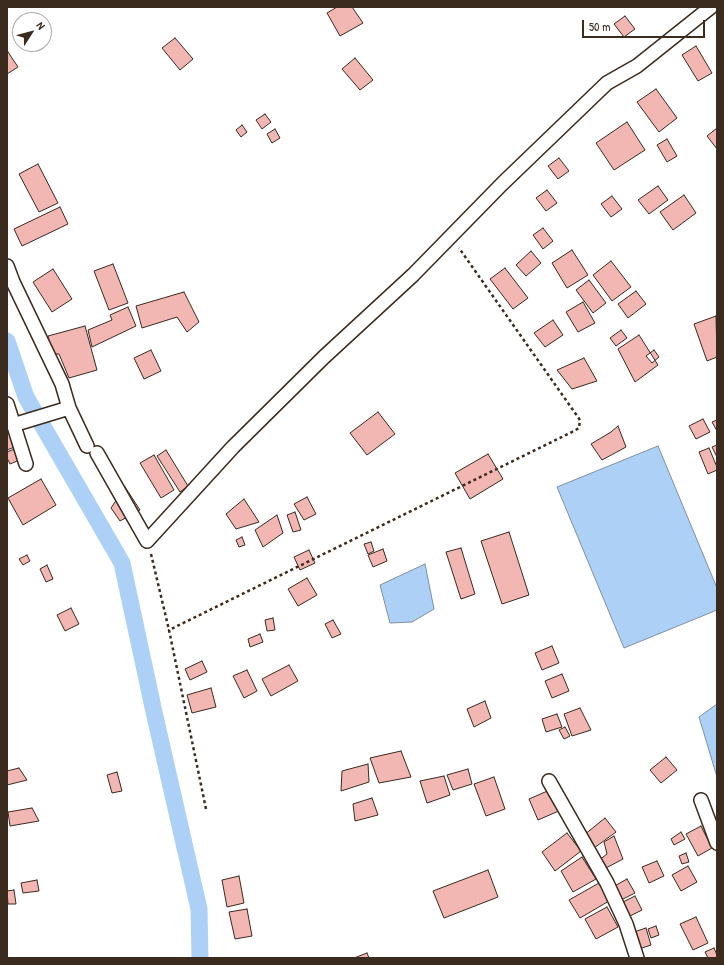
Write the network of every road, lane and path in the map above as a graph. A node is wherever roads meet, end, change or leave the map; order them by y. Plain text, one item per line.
1 (711, 7) edge
2 (451, 236) junction
3 (7, 266) edge
4 (7, 404) edge
5 (69, 408) junction
6 (13, 425) junction
7 (26, 464) dead end
8 (147, 541) junction
9 (169, 630) junction
10 (549, 781) dead end
11 (701, 800) dead end
12 (206, 809) dead end
13 (717, 843) edge
14 (637, 958) edge

1 - 2 street
2 - 8 street
2 - 9 path
3 - 5 street
4 - 6 street
5 - 6 street
5 - 8 street
6 - 7 street
8 - 9 path
9 - 12 path
10 - 14 street
11 - 13 street

